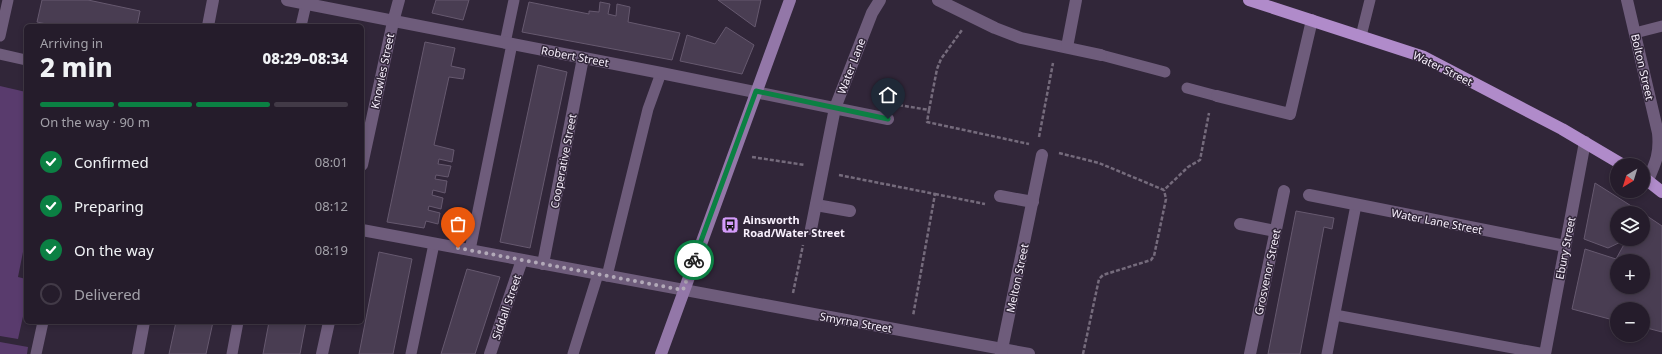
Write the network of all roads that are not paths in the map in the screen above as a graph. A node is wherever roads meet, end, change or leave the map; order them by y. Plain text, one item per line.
1 (8, 0) edge
2 (213, 0) edge
3 (287, 0) edge
4 (399, 0) edge
5 (514, 0) edge
6 (790, 0) edge
7 (880, 0) edge
8 (938, 0) edge
9 (1076, 0) edge
10 (1249, 0) edge
11 (1370, 0) edge
12 (1627, 0) edge
13 (306, 2) edge
14 (1312, 20) junction
15 (393, 22) junction
16 (208, 24) edge
17 (301, 24) edge
18 (1662, 26) edge
19 (1635, 33) junction
20 (0, 36) edge
21 (1361, 36) junction
22 (509, 43) junction
23 (1061, 46) junction
24 (0, 54) edge
25 (1101, 55) joint
26 (583, 58) junction
27 (24, 60) edge
28 (661, 72) junction
29 (1165, 72) dead end
30 (1187, 88) dead end
31 (756, 91) junction
32 (1215, 95) joint
33 (834, 108) junction
34 (888, 119) road end
35 (1585, 142) junction
36 (1040, 151) road end
37 (364, 156) edge
38 (1611, 158) edge
39 (1650, 171) edge
40 (1650, 182) edge
41 (1284, 191) dead end
42 (1662, 192) edge
43 (1309, 195) dead end
44 (1000, 196) road end
45 (1033, 202) junction
46 (816, 205) junction
47 (1356, 205) junction
48 (850, 210) dead end
49 (1240, 224) dead end
50 (811, 229) road end
51 (364, 230) edge
52 (1275, 231) junction
53 (434, 244) junction
54 (1566, 246) junction
55 (470, 250) junction
56 (522, 260) junction
57 (543, 264) junction
58 (602, 275) junction
59 (683, 290) junction
60 (1335, 315) junction
61 (43, 324) edge
62 (144, 324) edge
63 (238, 324) edge
64 (329, 324) edge
65 (1002, 352) edge
66 (36, 354) edge
67 (138, 354) edge
68 (232, 354) edge
69 (322, 354) edge
70 (411, 354) edge
71 (490, 354) edge
72 (573, 354) edge
73 (661, 354) edge
74 (1029, 354) edge
75 (1250, 354) edge
76 (1327, 354) edge
77 (1545, 354) edge

1 - 20 lane
2 - 16 street
3 - 13 street, Robert Street
4 - 15 street, Knowles Street
5 - 22 lane
6 - 31 main road
7 - 33 street, Water Lane
8 - 23 street
9 - 23 street
10 - 14 main road, Water Street
11 - 21 lane
12 - 19 street, Bolton Street
13 - 15 street, Robert Street
13 - 17 lane
14 - 21 main road, Water Street
14 - 32 street
15 - 22 street, Robert Street
15 - 37 street, Knowles Street
18 - 19 lane
19 - 39 street, Bolton Street
21 - 35 main road, Water Street
22 - 26 street, Robert Street
22 - 55 lane
23 - 25 street
24 - 27 lane
25 - 29 lane
26 - 28 street, Robert Street
26 - 57 street, Cooperative Street
28 - 31 street, Robert Street
28 - 58 lane
30 - 32 lane
31 - 33 street
31 - 59 main road
33 - 34 street
33 - 46 street, Water Lane
35 - 38 main road, Water Street
35 - 54 street, Ebury Street
36 - 45 street, Melton Street
40 - 42 main road
41 - 52 street, Grosvenor Street
43 - 47 street, Water Lane Street
44 - 45 street
45 - 65 street, Melton Street
46 - 48 street
46 - 50 street, Water Lane
47 - 54 street, Water Lane Street
47 - 60 lane
49 - 52 street
51 - 53 street, Smyrna Street
52 - 75 street, Grosvenor Street
53 - 55 street, Smyrna Street
53 - 70 lane
54 - 77 street, Ebury Street
55 - 56 street, Smyrna Street
56 - 57 street, Smyrna Street
56 - 71 street, Siddall Street
57 - 58 street, Smyrna Street
58 - 59 street, Smyrna Street
58 - 72 lane
59 - 65 street, Smyrna Street
59 - 73 main road
60 - 76 lane
60 - 77 lane
61 - 66 lane
62 - 67 street
63 - 68 lane
64 - 69 street
65 - 74 street, Smyrna Street

